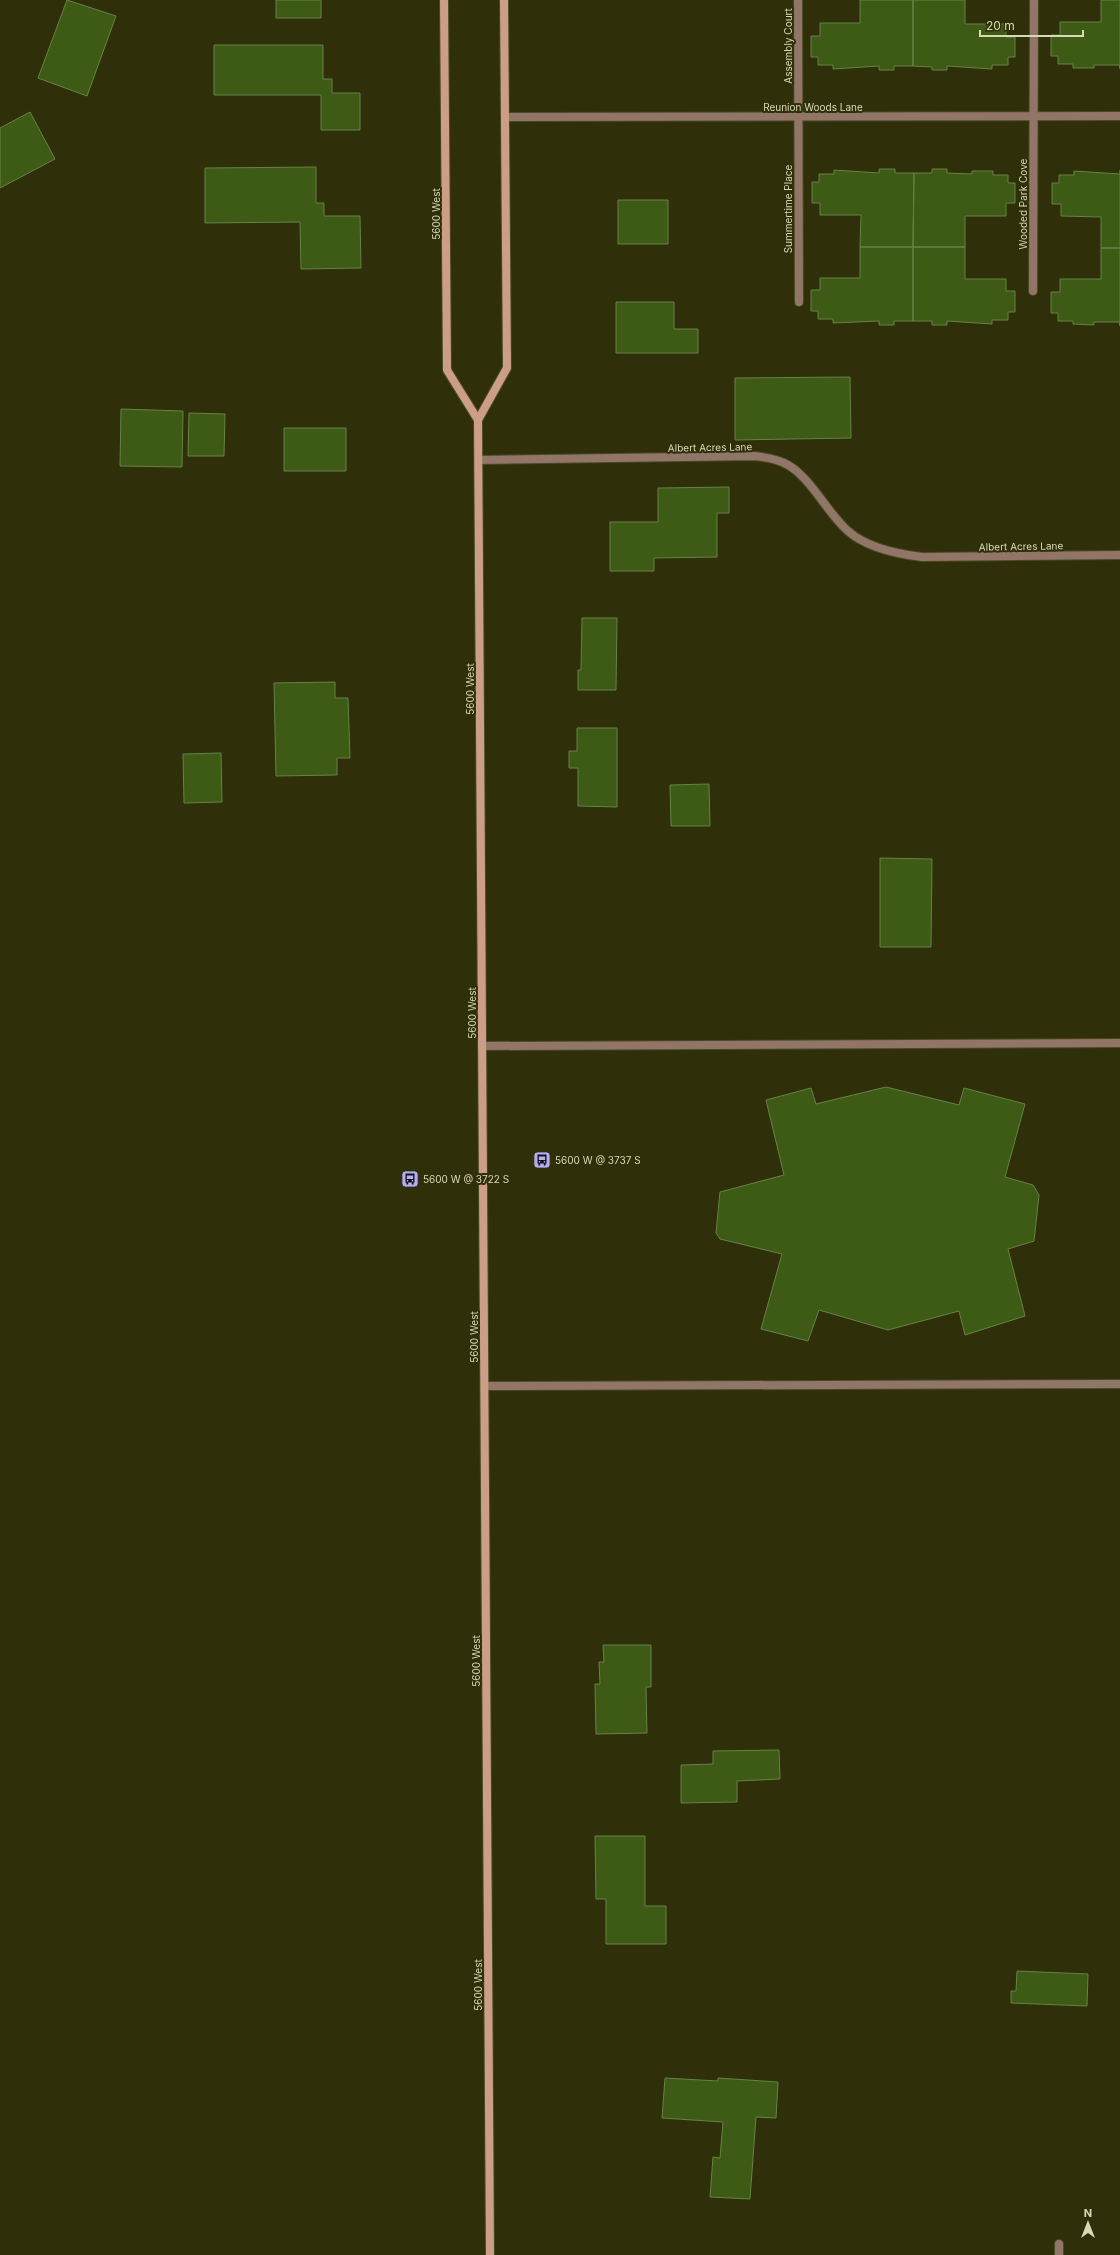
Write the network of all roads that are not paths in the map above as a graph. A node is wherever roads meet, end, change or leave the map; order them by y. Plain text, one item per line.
1 (444, 0) edge
2 (504, 0) edge
3 (798, 0) edge
4 (1034, 0) edge
5 (1120, 116) edge
6 (506, 117) junction
7 (798, 117) junction
8 (1034, 117) junction
9 (1033, 291) dead end
10 (799, 302) dead end
11 (478, 420) junction
12 (479, 460) junction
13 (1120, 555) edge
14 (1120, 1043) edge
15 (482, 1046) junction
16 (1120, 1384) edge
17 (485, 1386) junction
18 (1059, 2244) dead end
19 (490, 2255) edge
20 (1059, 2255) edge

1 - 11 main road, 5600 West
2 - 6 main road
3 - 7 street, Assembly Court
4 - 8 street, Wooded Park Cove
5 - 8 street, Reunion Woods Lane
6 - 7 street, Reunion Woods Lane
6 - 11 main road
7 - 8 street, Reunion Woods Lane
7 - 10 street, Summertime Place
8 - 9 street, Wooded Park Cove
11 - 12 main road, 5600 West
12 - 13 street, Albert Acres Lane
12 - 15 main road, 5600 West
14 - 15 street
15 - 17 main road, 5600 West
16 - 17 street
17 - 19 main road, 5600 West
18 - 20 street

